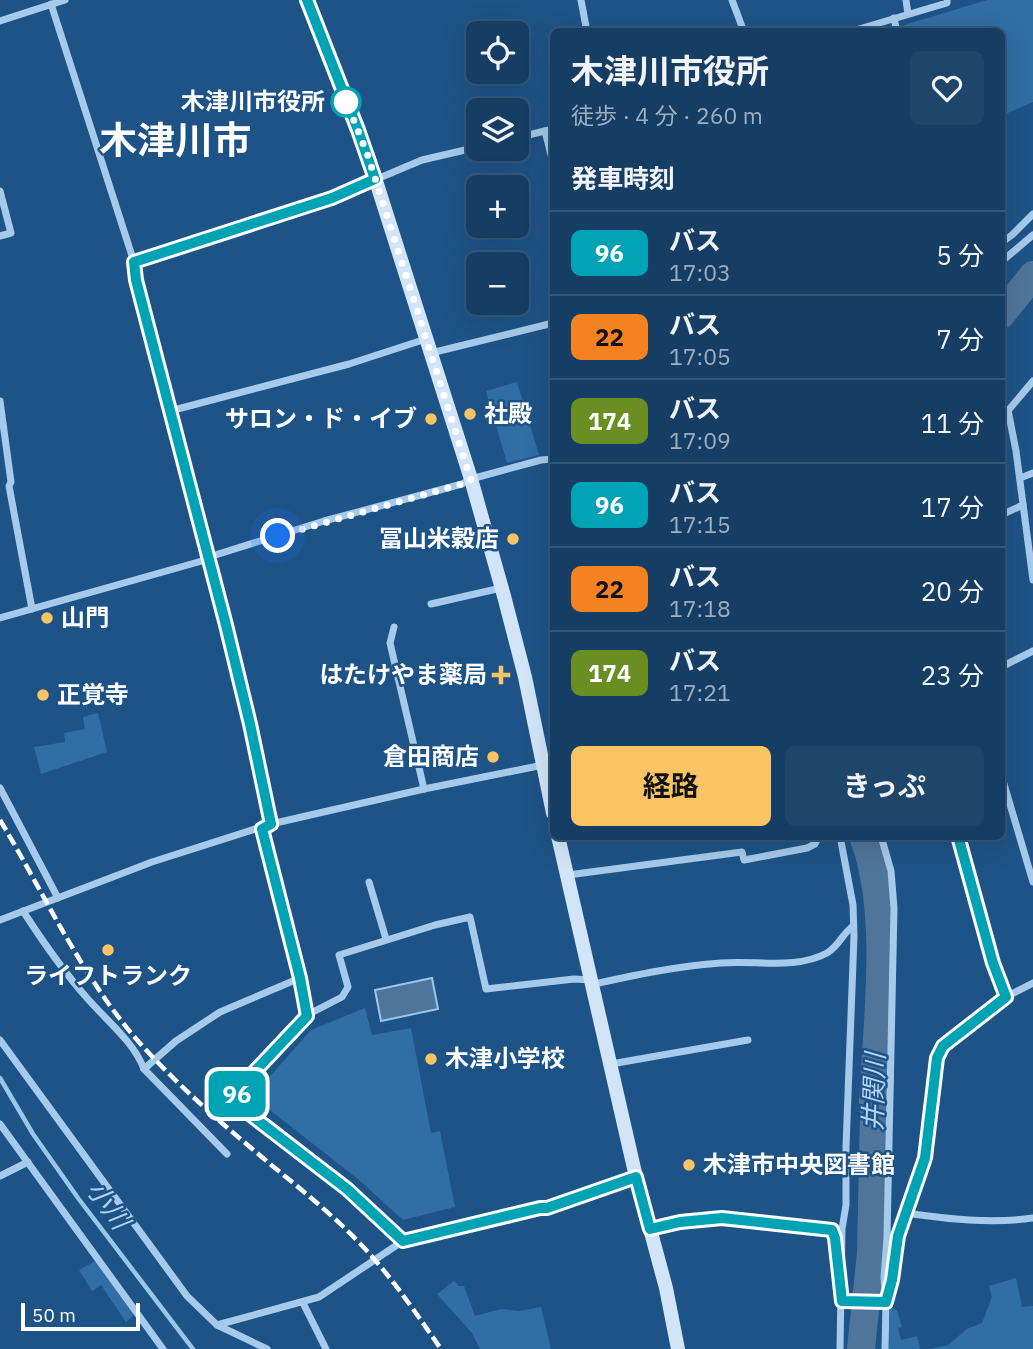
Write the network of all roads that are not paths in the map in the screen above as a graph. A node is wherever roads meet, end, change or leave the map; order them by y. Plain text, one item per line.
1 (65, 0) edge
2 (307, 0) edge
3 (581, 0) edge
4 (732, 0) edge
5 (906, 0) edge
6 (947, 0) edge
7 (51, 4) junction
8 (908, 14) junction
9 (894, 19) junction
10 (0, 21) edge
11 (586, 28) edge
12 (742, 28) edge
13 (863, 28) edge
14 (896, 28) edge
15 (549, 130) edge
16 (529, 135) edge
17 (466, 150) edge
18 (375, 179) junction
19 (0, 191) edge
20 (1033, 214) edge
21 (1033, 235) edge
22 (0, 236) edge
23 (1005, 240) edge
24 (1005, 259) edge
25 (134, 262) junction
26 (550, 324) edge
27 (428, 346) junction
28 (1033, 381) edge
29 (0, 401) edge
30 (1008, 410) junction
31 (170, 411) junction
32 (1005, 414) edge
33 (550, 459) edge
34 (1033, 473) edge
35 (1020, 478) junction
36 (471, 480) junction
37 (1023, 505) junction
38 (1005, 513) edge
39 (209, 558) junction
40 (1032, 569) edge
41 (1033, 580) edge
42 (502, 588) junction
43 (431, 604) dead end
44 (32, 609) junction
45 (0, 618) edge
46 (394, 627) dead end
47 (1033, 651) edge
48 (1005, 665) edge
49 (548, 764) edge
50 (550, 784) edge
51 (0, 788) edge
52 (1005, 788) edge
53 (424, 789) junction
54 (271, 824) junction
55 (262, 829) junction
56 (559, 840) edge
57 (817, 840) edge
58 (841, 840) edge
59 (882, 840) edge
60 (959, 840) edge
61 (568, 875) junction
62 (369, 882) dead end
63 (1033, 882) edge
64 (58, 898) junction
65 (23, 911) junction
66 (0, 920) edge
67 (853, 926) junction
68 (386, 939) junction
69 (300, 978) junction
70 (593, 982) junction
71 (1033, 984) edge
72 (1006, 997) junction
73 (307, 1016) junction
74 (0, 1040) edge
75 (748, 1040) dead end
76 (611, 1064) junction
77 (144, 1069) junction
78 (0, 1124) edge
79 (227, 1154) dead end
80 (27, 1162) junction
81 (0, 1176) edge
82 (636, 1177) junction
83 (905, 1213) junction
84 (1033, 1218) edge
85 (650, 1229) junction
86 (403, 1241) junction
87 (844, 1301) junction
88 (884, 1302) junction
89 (303, 1303) junction
90 (217, 1325) junction
91 (163, 1349) edge
92 (267, 1349) edge
93 (326, 1349) edge
94 (678, 1349) edge
95 (840, 1349) edge
96 (884, 1349) edge

1 - 7 street
2 - 18 street
3 - 11 street
4 - 12 street
5 - 8 street
6 - 8 street
7 - 10 street
7 - 25 street
8 - 9 street
9 - 13 street
9 - 14 street
15 - 16 street
17 - 18 street
18 - 25 street
18 - 27 street
19 - 22 street
20 - 23 street
21 - 24 street
25 - 31 street
26 - 27 street
27 - 31 street
27 - 36 street
28 - 30 street
29 - 44 street
30 - 32 street
30 - 35 street
31 - 39 street
33 - 36 street
34 - 35 street
35 - 37 street
36 - 39 street
36 - 42 street
37 - 38 street
37 - 40 street
39 - 44 street
39 - 54 street
40 - 41 street
42 - 43 street
42 - 49 street
44 - 45 street
46 - 53 street
47 - 48 street
49 - 50 street
49 - 53 street
51 - 64 street
52 - 63 street
53 - 54 street
54 - 55 street
55 - 64 street
55 - 69 street
56 - 61 street
57 - 61 street
58 - 67 street
59 - 88 street
60 - 72 street
61 - 70 street
62 - 68 street
64 - 65 street
65 - 66 street
65 - 77 street
67 - 70 street
67 - 87 street
68 - 70 street
68 - 73 street
69 - 73 street
69 - 77 street
70 - 76 street
71 - 72 street
72 - 83 street
73 - 86 street
74 - 90 street
75 - 76 street
76 - 82 street
77 - 79 street
78 - 80 street
80 - 81 street
80 - 91 street
82 - 85 street
82 - 86 street
83 - 84 street
83 - 88 street
85 - 87 street
85 - 94 street
86 - 89 street
87 - 88 street
87 - 95 street
88 - 96 street
89 - 90 street
89 - 93 street
90 - 92 street

